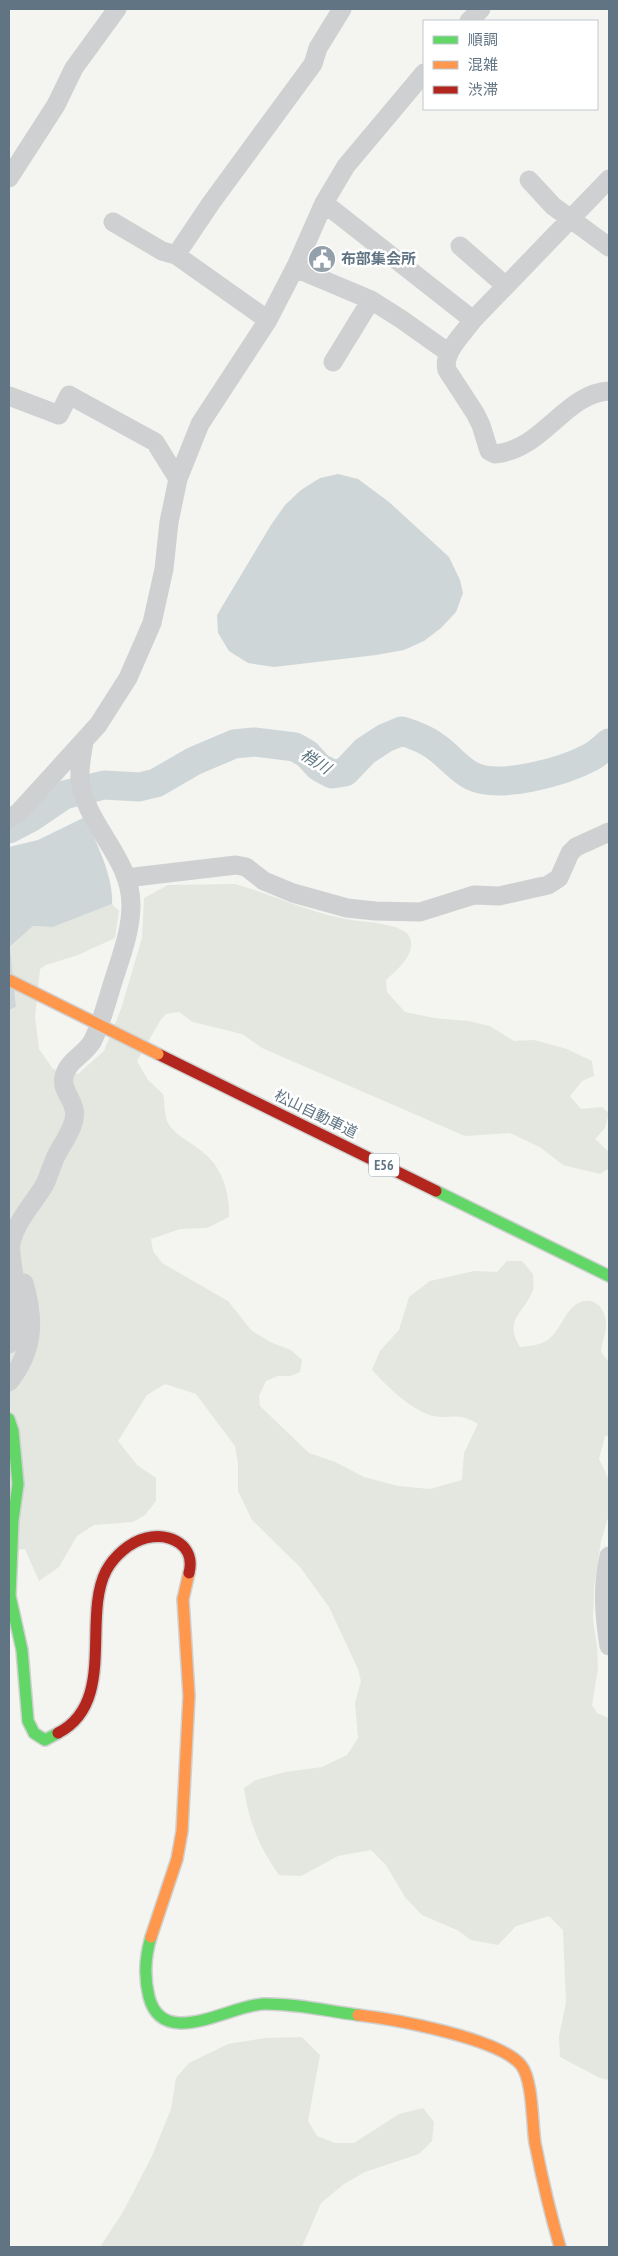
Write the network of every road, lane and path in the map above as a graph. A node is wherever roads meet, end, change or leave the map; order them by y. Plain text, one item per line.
1 (117, 9) edge
2 (342, 9) edge
3 (481, 9) edge
4 (470, 20) edge
5 (423, 74) edge
6 (9, 178) edge
7 (609, 179) edge
8 (529, 180) dead end
9 (324, 203) junction
10 (572, 218) junction
11 (113, 222) dead end
12 (460, 246) dead end
13 (609, 247) edge
14 (176, 255) junction
15 (295, 268) junction
16 (506, 286) junction
17 (371, 300) junction
18 (268, 320) junction
19 (473, 320) junction
20 (449, 353) junction
21 (334, 362) dead end
22 (609, 391) edge
23 (9, 396) edge
24 (178, 479) junction
25 (84, 742) junction
26 (9, 819) edge
27 (609, 832) edge
28 (126, 878) junction
29 (9, 980) edge
30 (14, 1265) junction
31 (609, 1276) edge
32 (9, 1344) edge
33 (9, 1382) edge
34 (9, 1419) edge
35 (609, 1556) edge
36 (609, 1646) edge
37 (560, 2247) edge

1 - 6 street
2 - 14 street
3 - 4 street
5 - 9 street
7 - 10 street
8 - 10 street
9 - 15 street
9 - 19 street
10 - 13 street
10 - 16 street
11 - 14 street
12 - 16 street
14 - 18 street
15 - 17 street
15 - 18 street
16 - 19 street
17 - 20 street
17 - 21 street
18 - 24 street
19 - 20 street
20 - 22 street
23 - 24 street
24 - 25 street
25 - 26 street
25 - 28 street
27 - 28 street
28 - 30 street
29 - 31 main road, 松山自動車道 / E56, bridge
30 - 32 street
30 - 33 street
34 - 37 main road
35 - 36 street

